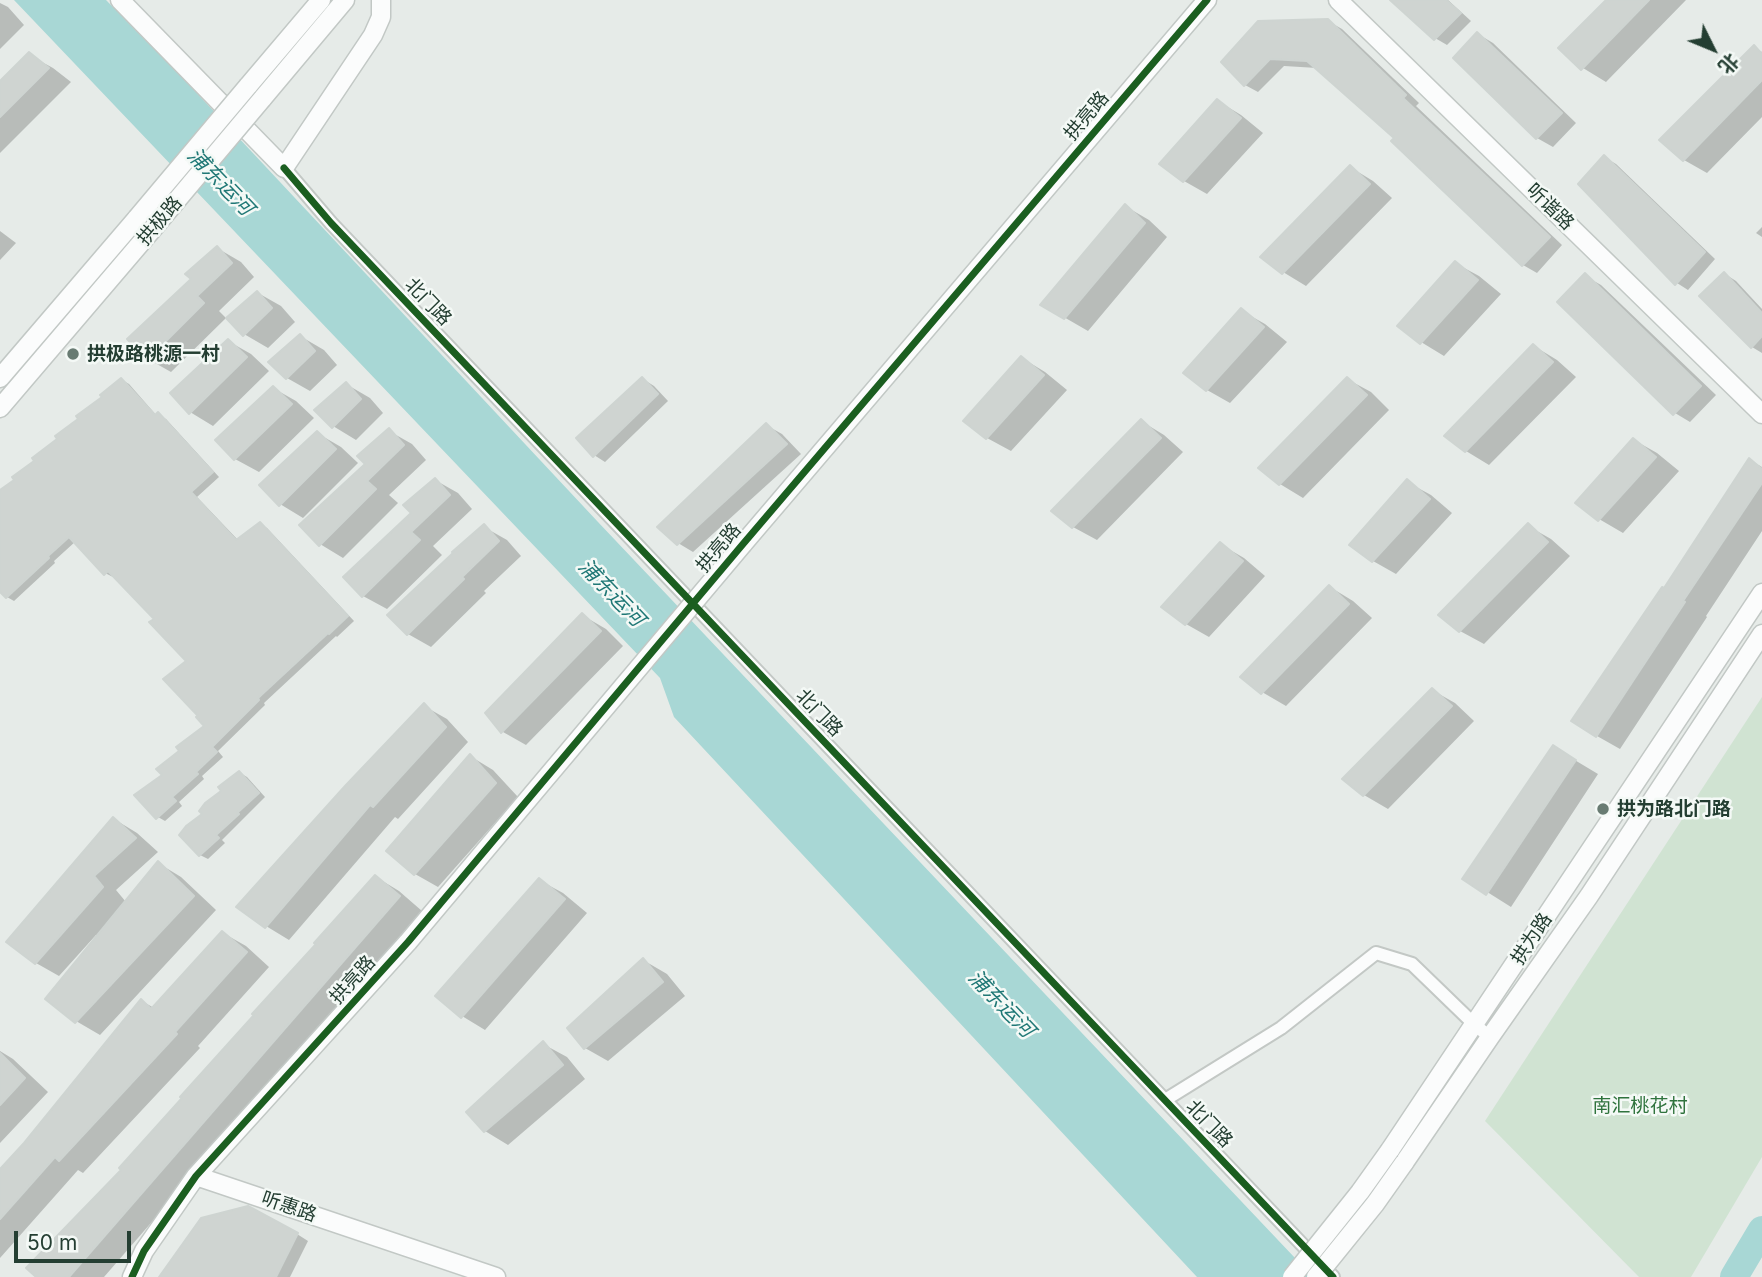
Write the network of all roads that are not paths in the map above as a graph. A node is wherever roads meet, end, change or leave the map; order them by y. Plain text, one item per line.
1 (120, 0) edge
2 (321, 0) edge
3 (345, 0) edge
4 (381, 0) edge
5 (1208, 0) edge
6 (1338, 0) edge
7 (284, 168) junction
8 (0, 379) edge
9 (0, 408) edge
10 (1762, 414) edge
11 (1762, 593) edge
12 (1762, 634) edge
13 (1475, 1025) junction
14 (1490, 1037) junction
15 (1164, 1100) junction
16 (196, 1176) junction
17 (132, 1277) edge
18 (496, 1277) edge
19 (1292, 1277) edge
20 (1316, 1277) edge
21 (1333, 1277) edge

1 - 7 street, 北门路
2 - 8 street, 拱极路, bridge
3 - 9 street, 拱极路, bridge
4 - 7 street
5 - 16 street, 拱亮路, bridge
6 - 10 street, 听谐路
7 - 15 street, 北门路
11 - 13 street, 拱为路
12 - 14 street, 拱为路
13 - 14 street
13 - 15 street
13 - 19 street, 拱为路, bridge
14 - 20 street, 拱为路, bridge
15 - 21 street, 北门路
16 - 17 street
16 - 18 street, 听惠路

